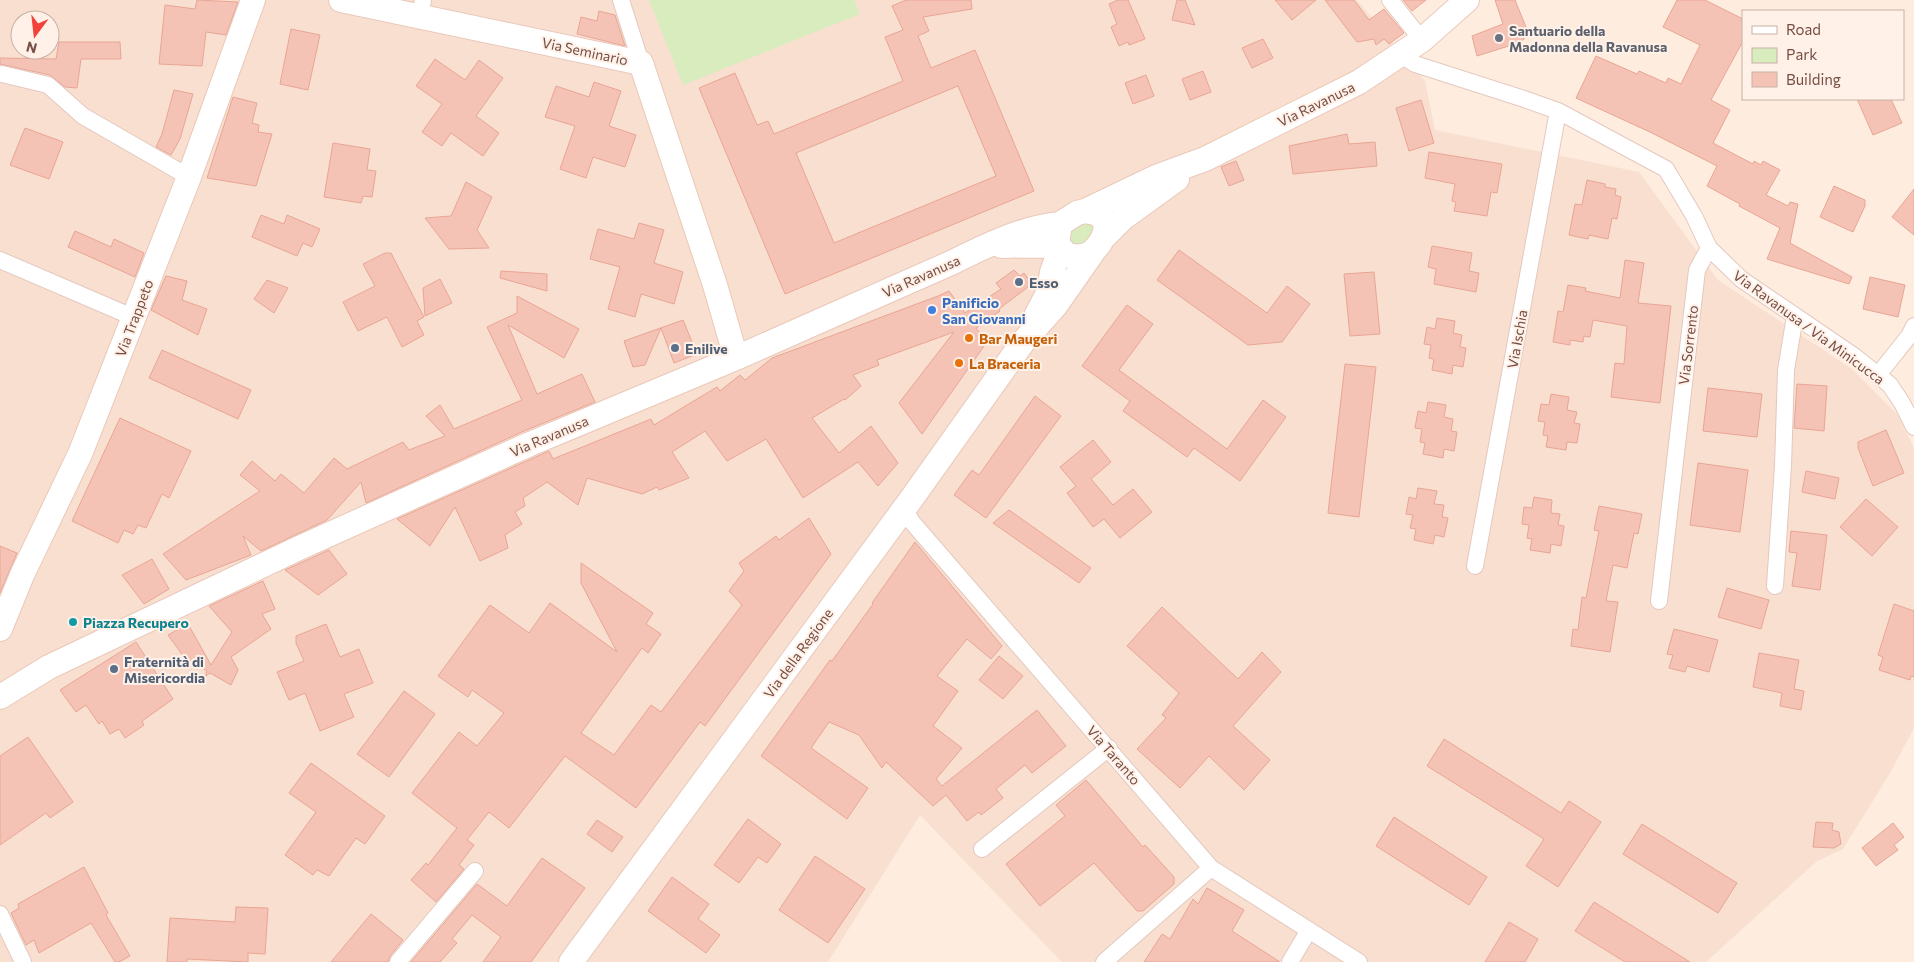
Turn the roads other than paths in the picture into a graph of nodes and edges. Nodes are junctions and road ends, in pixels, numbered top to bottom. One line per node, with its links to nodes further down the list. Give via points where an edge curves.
1 (253, 0): 13 (street, Via Trappeto)
2 (341, 0): 6 (street, Via Seminario)
3 (621, 0): 9 (street)
4 (1390, 0): 7 (street)
5 (1467, 0): 7 (street, Via Ravanusa)
6 (422, 8): 9 (street, Via Seminario)
7 (1422, 40): 8 (street, Via Ravanusa)
8 (1401, 55): 11 (street, Via Ravanusa / Via Minicucca, via 1415,64); 12 (street, Via Ravanusa, via 1359,82)
9 (642, 62): 23 (street, Via Seminario)
10 (2, 74): 13 (street, via 48,85 83,116)
11 (1558, 112): 17 (street, Via Ravanusa / Via Minicucca, via 1666,169); 27 (street, Via Ischia)
12 (1205, 158): 14 (street); 16 (street, via 1123,218)
13 (189, 177): 20 (street, Via Trappeto)
14 (1085, 211): 15 (street, via 1069,217); 16 (street, via 1096,214 1104,222)
15 (1059, 239): 16 (street, via 1067,255 1074,257); 22 (street, via 1048,291); 23 (street, Via Ravanusa, via 1032,229 977,250)
16 (1099, 244): 22 (street, via 1056,305)
17 (1709, 248): 19 (street, Via Ravanusa / Via Minicucca, via 1740,279); 29 (street, Via Sorrento, via 1696,270)
18 (0, 260): 20 (street)
19 (1795, 316): 24 (street, Via Ravanusa / Via Minicucca); 28 (street, via 1786,370)
20 (135, 318): 30 (street, Via Trappeto, via 80,454)
21 (1914, 326): 24 (street)
22 (1024, 342): 26 (street, Via della Regione)
23 (736, 358): 31 (street, Via Ravanusa, via 530,444 299,548 125,630)
24 (1878, 375): 25 (street, Via Ravanusa / Via Minicucca, via 1890,385)
25 (1914, 427)
26 (904, 509): 32 (street, Via Taranto); 40 (street, Via della Regione)
27 (1475, 566)
28 (1775, 586)
29 (1659, 601)
30 (0, 629)
31 (0, 697)
32 (1109, 748): 33 (street); 34 (street, Via Taranto)
33 (982, 849)
34 (1211, 868): 37 (street, Via Taranto); 41 (street)
35 (475, 871): 39 (street)
36 (0, 914): 38 (street)
37 (1309, 930): 42 (street); 43 (street, Via Taranto)
38 (24, 962)
39 (398, 962)
40 (571, 962)
41 (1104, 962)
42 (1290, 962)
43 (1359, 962)

